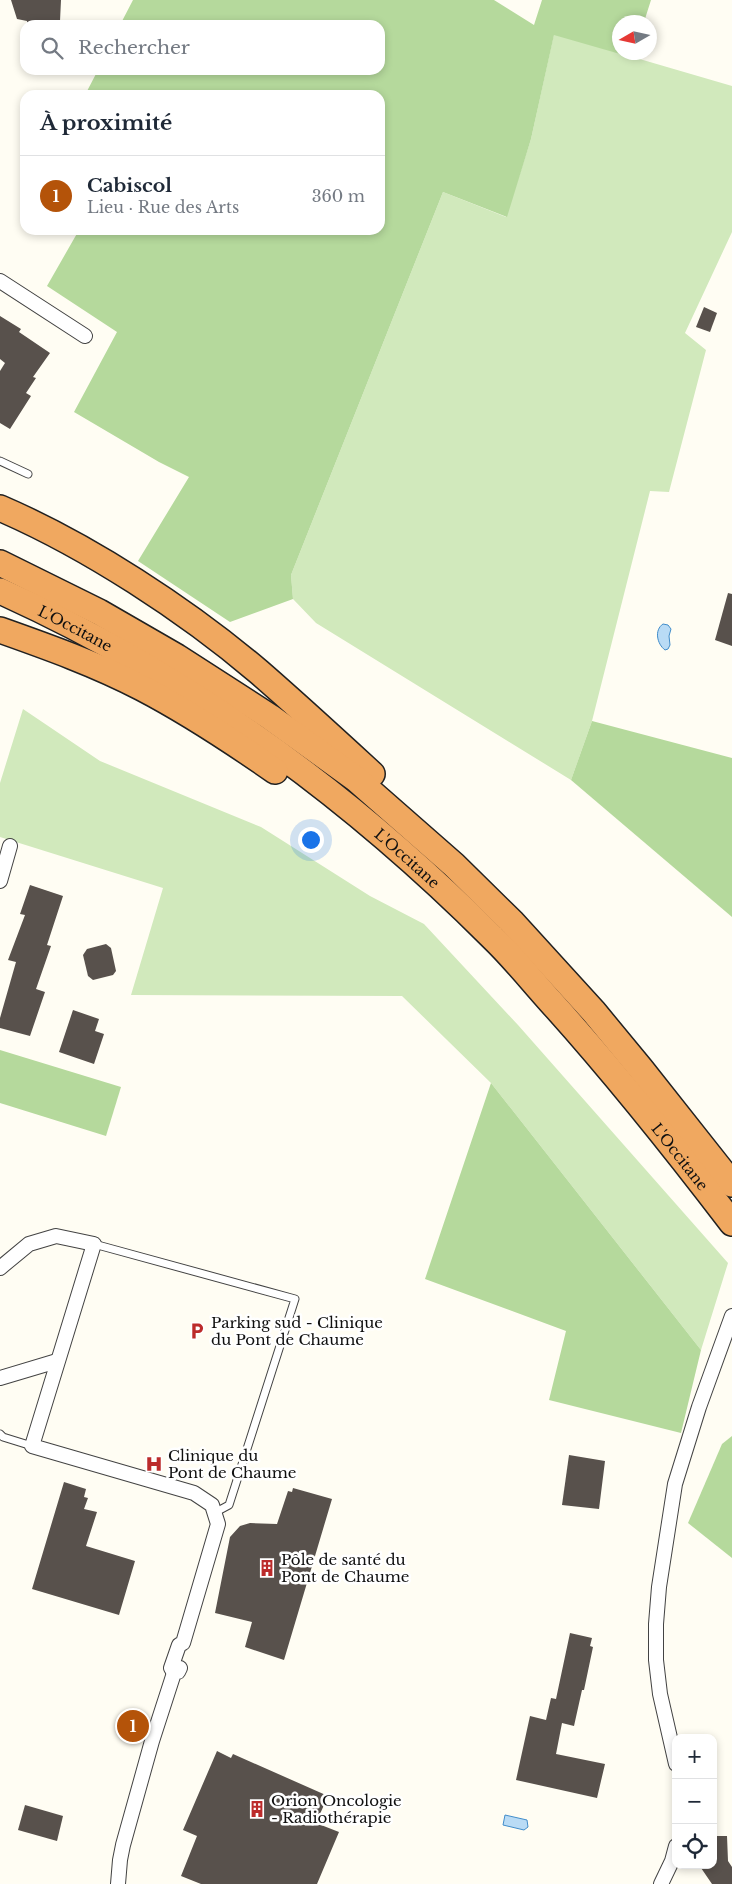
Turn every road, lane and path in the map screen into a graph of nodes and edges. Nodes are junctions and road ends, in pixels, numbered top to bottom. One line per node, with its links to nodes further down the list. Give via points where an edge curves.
1 (0, 281): 2 (street)
2 (85, 336)
3 (0, 461): 4 (lane)
4 (28, 474)
5 (0, 508): 11 (highway, via 138,583 258,671 395,794)
6 (0, 563): 11 (highway, L'Occitane, via 99,612 270,717 356,779)
7 (0, 591): 9 (highway, L'Occitane, via 145,665 251,733)
8 (0, 630): 9 (highway, via 62,652 142,688 221,734 299,787)
9 (384, 836): 14 (highway, L'Occitane, via 513,959 598,1054)
10 (10, 846): 12 (street)
11 (454, 865): 13 (highway, L'Occitane, via 512,922 594,1012)
12 (0, 881)
13 (732, 1184)
14 (732, 1223)
15 (94, 1244): 16 (street, via 56,1236 29,1244); 18 (street); 22 (lane, via 295,1299 229,1505)
16 (0, 1268)
17 (732, 1316): 23 (street, via 675,1484 659,1586 656,1660)
18 (57, 1361): 19 (street); 21 (street)
19 (0, 1378)
20 (0, 1434): 21 (lane)
21 (32, 1446): 22 (street, via 194,1492 212,1505)
22 (214, 1513): 25 (street, via 218,1524 183,1643 179,1645 171,1668 174,1673 123,1845)
23 (672, 1746)
24 (672, 1861): 26 (street)
25 (118, 1884)
26 (661, 1884)

